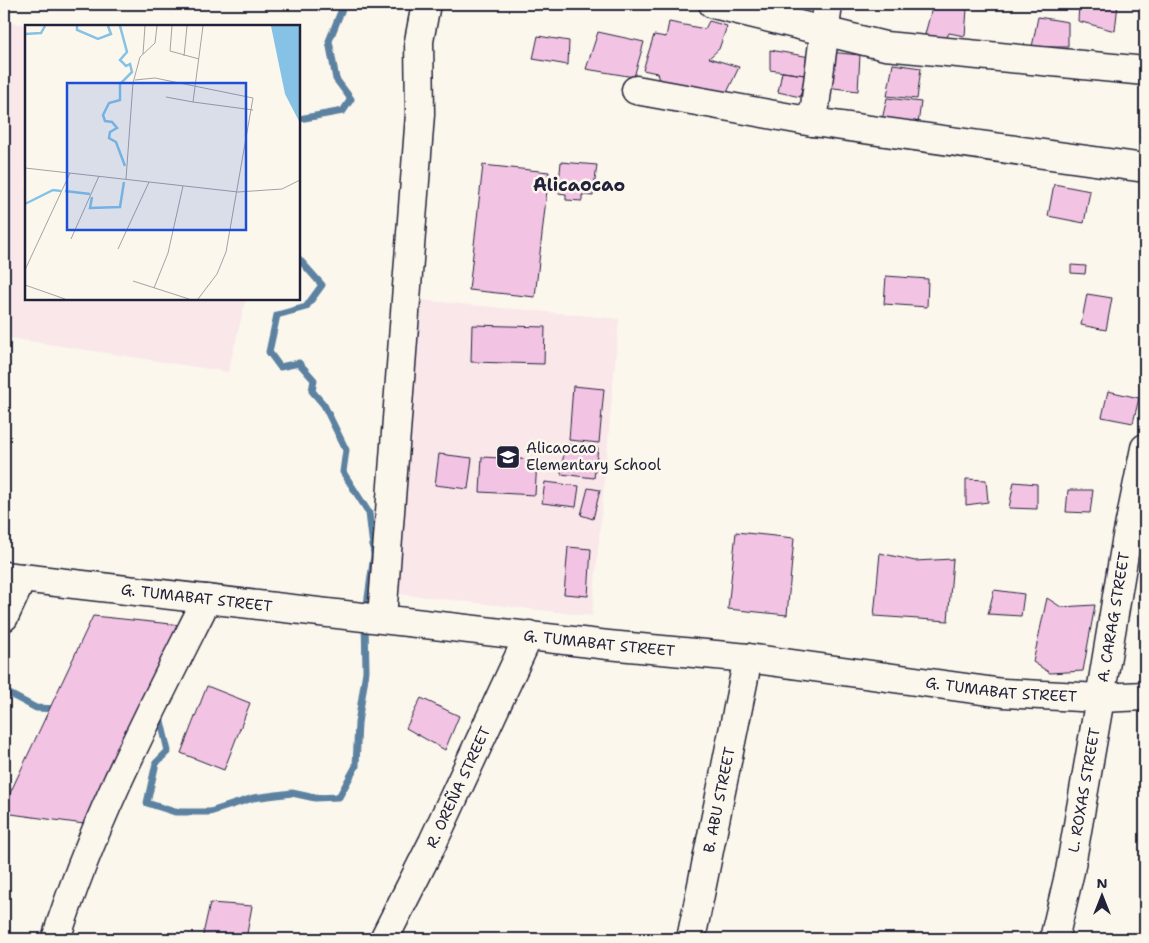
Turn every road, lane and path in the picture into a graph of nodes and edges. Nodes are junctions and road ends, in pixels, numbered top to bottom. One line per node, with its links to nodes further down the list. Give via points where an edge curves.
1 (426, 4): 13 (street, via 419,41 420,114)
2 (713, 4): 4 (street)
3 (828, 4): 4 (street)
4 (824, 31): 5 (street, via 885,46); 7 (street)
5 (1145, 71)
6 (636, 90): 7 (street)
7 (813, 122): 8 (street)
8 (1145, 168)
9 (1145, 448): 17 (street, A. CARAG STREET)
10 (13, 577): 11 (street, G. TUMABAT STREET); 12 (street)
11 (207, 599): 13 (street, G. TUMABAT STREET); 18 (street, via 88,846)
12 (4, 616)
13 (381, 618): 14 (street, G. TUMABAT STREET)
14 (529, 635): 15 (street, G. TUMABAT STREET); 19 (street, R. OREÑA STREET, via 434,842)
15 (748, 658): 17 (street, G. TUMABAT STREET, via 1003,693); 20 (street, B. ABU STREET)
16 (1145, 696): 17 (street, G. TUMABAT STREET)
17 (1100, 698): 21 (street, L. ROXAS STREET, via 1070,871)
18 (56, 939)
19 (384, 939)
20 (691, 939)
21 (1054, 939)

